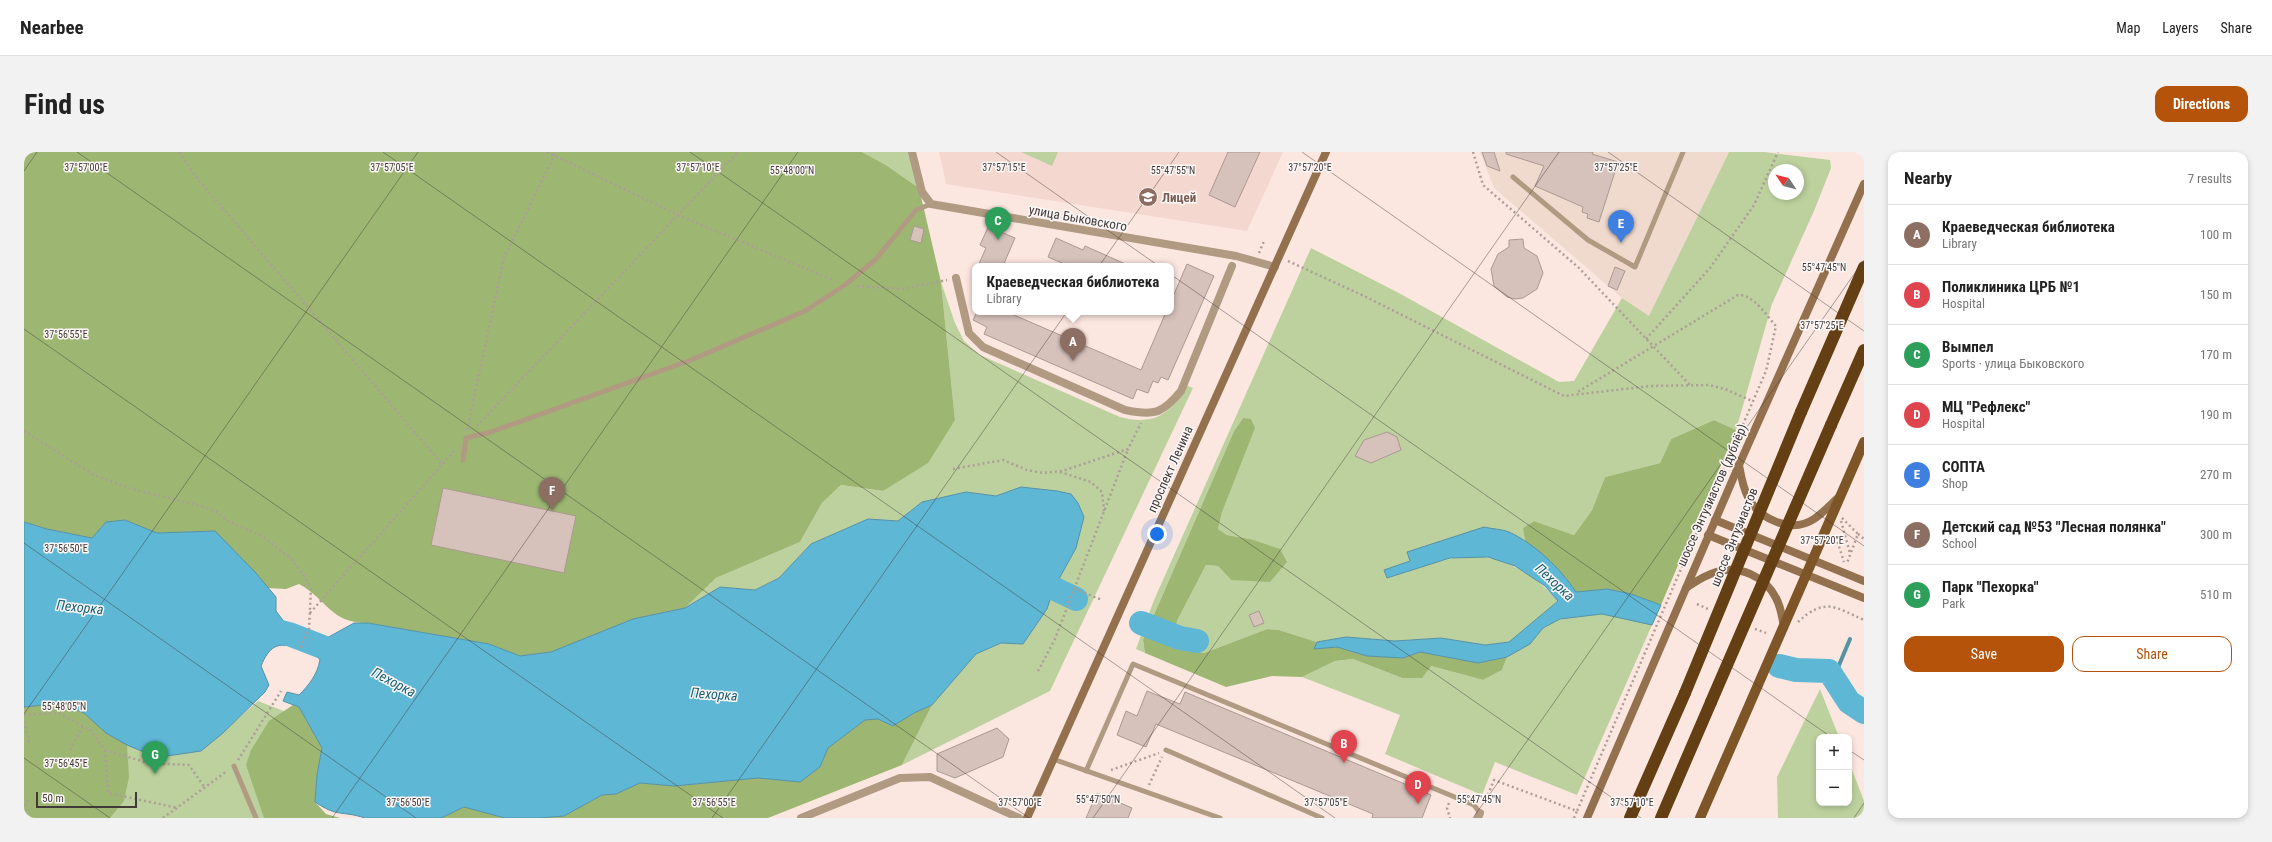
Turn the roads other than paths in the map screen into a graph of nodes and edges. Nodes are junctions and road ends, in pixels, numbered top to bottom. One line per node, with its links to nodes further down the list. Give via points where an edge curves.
1 (912, 152): 6 (street, via 922,192)
2 (1326, 152): 8 (main road, проспект Ленина)
3 (1683, 152): 4 (lane, via 1635,267 1588,240)
4 (1514, 177)
5 (1864, 184): 14 (main road, шоссе Энтузиастов (дублёр))
6 (931, 204): 8 (street, улица Быковского, via 1236,256); 13 (lane, via 916,210 876,259 845,285 805,311 691,360 491,432 466,438)
7 (1232, 266): 10 (street, via 1181,391 1167,408 1146,414 1125,410 983,347 969,333)
8 (1275, 266): 25 (main road, проспект Ленина)
9 (1864, 267): 36 (highway, шоссе Энтузиастов, bridge)
10 (956, 278)
11 (1864, 350): 37 (highway, bridge)
12 (1864, 442): 15 (main road)
13 (463, 460)
14 (1739, 465): 15 (main road, via 1751,504 1764,516 1779,523 1797,524 1813,520); 16 (main road, шоссе Энтузиастов (дублёр))
15 (1841, 496): 18 (main road)
16 (1715, 520): 17 (main road, шоссе Энтузиастов (дублёр)); 18 (main road)
17 (1708, 535): 19 (main road); 21 (main road, шоссе Энтузиастов (дублёр))
18 (1813, 561): 19 (main road); 20 (main road)
19 (1807, 574): 22 (main road); 23 (main road)
20 (1864, 581)
21 (1686, 588): 23 (main road, via 1724,570 1750,574 1774,594); 35 (main road, шоссе Энтузиастов (дублёр))
22 (1864, 598)
23 (1784, 627): 38 (main road)
24 (1166, 750): 34 (lane)
25 (1053, 759): 27 (lane); 32 (main road, проспект Ленина)
26 (234, 766): 29 (lane)
27 (1086, 771): 28 (lane, via 1132,664 1474,805); 33 (lane)
28 (1479, 816)
29 (256, 818)
30 (801, 818): 31 (street, via 900,778 930,777)
31 (1019, 818)
32 (1027, 818)
33 (1220, 818)
34 (1322, 818)
35 (1587, 818)
36 (1630, 818)
37 (1660, 818)
38 (1700, 818)

